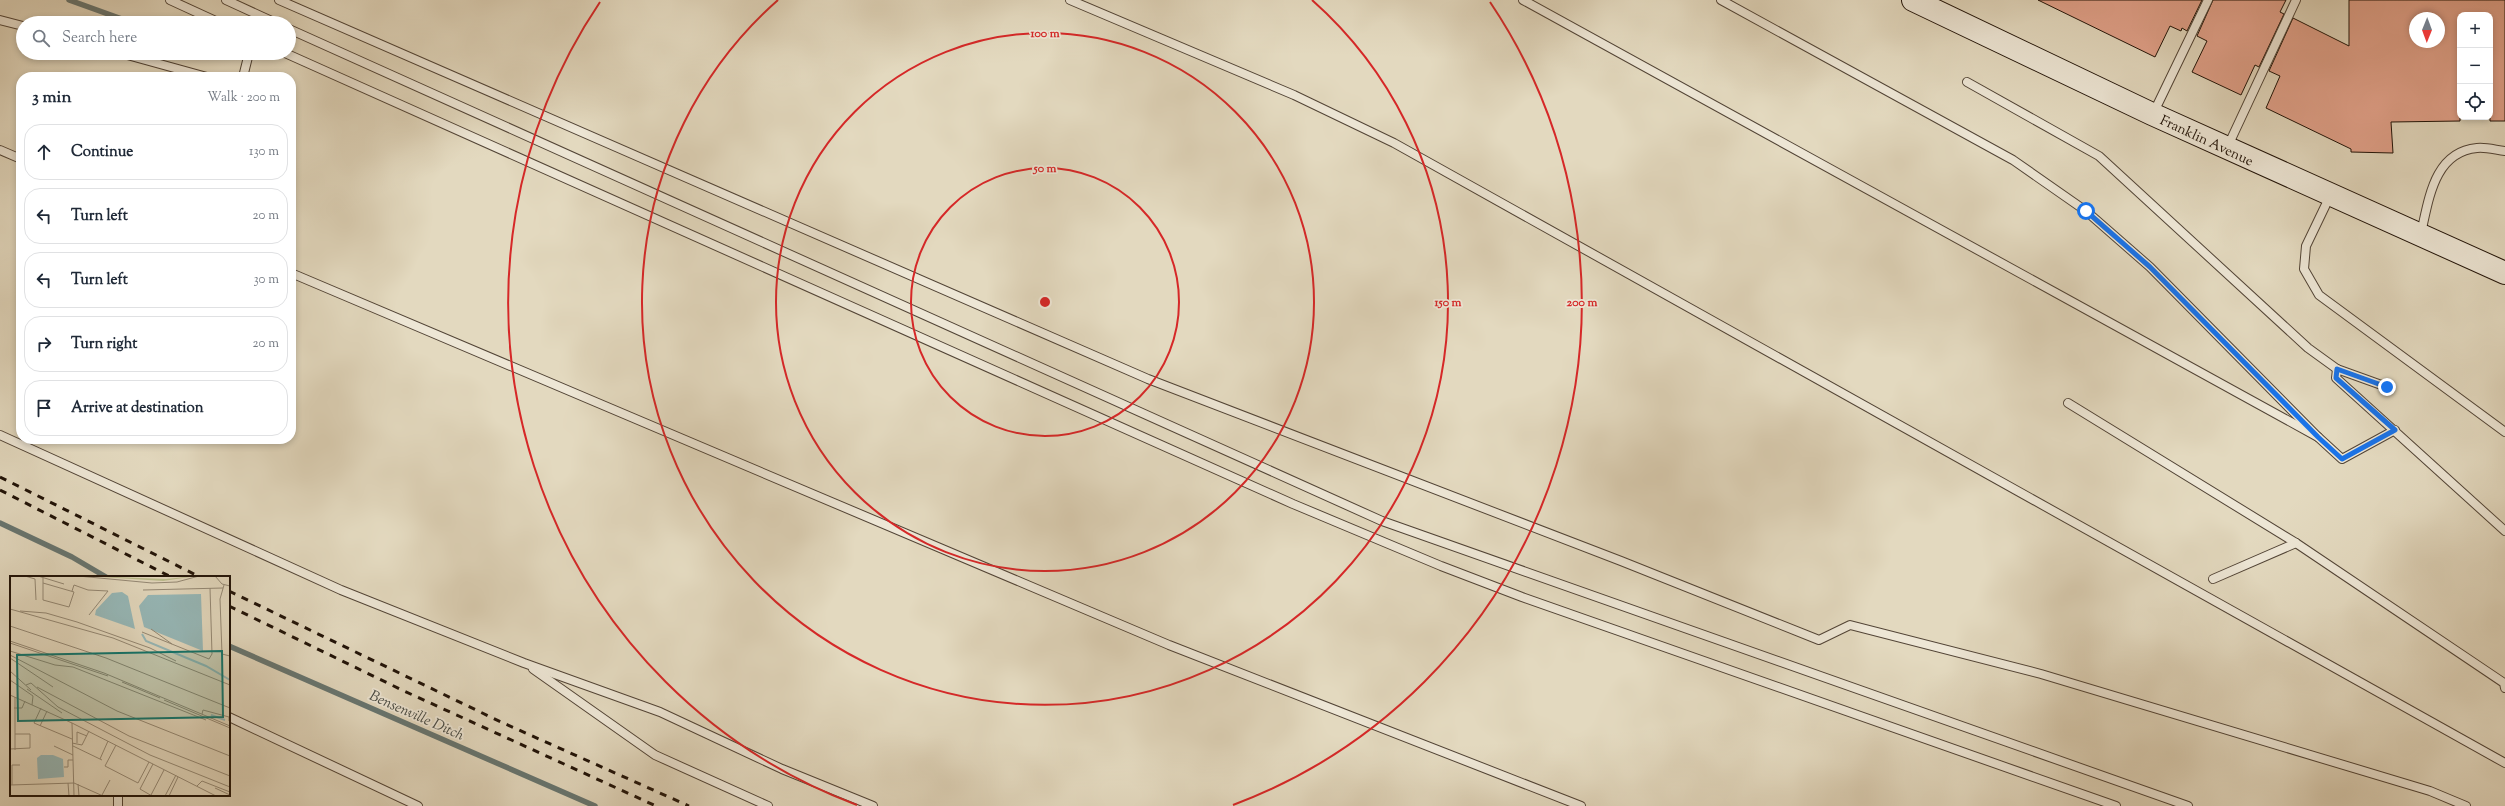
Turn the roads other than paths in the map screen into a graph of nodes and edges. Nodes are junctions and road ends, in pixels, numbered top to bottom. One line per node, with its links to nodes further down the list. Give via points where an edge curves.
1 (170, 0): 10 (lane)
2 (226, 0): 11 (lane)
3 (279, 0): 52 (lane, via 1148,379 1622,561 1819,640 1850,625 2041,674 2430,791)
4 (1070, 0): 45 (lane, via 1294,95 1394,144)
5 (1523, 0): 36 (lane)
6 (1721, 0): 36 (lane, via 2013,160 2086,211 2150,267)
7 (1913, 0): 21 (main road, Franklin Avenue)
8 (2208, 0): 21 (lane)
9 (2296, 0): 22 (lane)
10 (205, 16)
11 (261, 16)
12 (0, 20): 13 (lane)
13 (16, 24)
14 (296, 32): 51 (lane, via 1382,521)
15 (296, 58): 50 (lane, via 1286,500 1441,566)
16 (145, 60): 18 (lane)
17 (247, 60): 19 (lane)
18 (189, 72)
19 (244, 72)
20 (1967, 82): 30 (lane, via 2099,156 2308,348)
21 (2152, 114): 22 (main road, Franklin Avenue)
22 (2227, 148): 26 (main road, Franklin Avenue)
23 (0, 150): 25 (lane)
24 (2505, 151): 27 (lane, via 2478,148 2459,152 2446,162 2434,180)
25 (16, 157)
26 (2330, 196): 27 (main road, Franklin Avenue); 34 (lane, via 2306,246 2304,269 2319,295)
27 (2420, 235): 28 (main road, Franklin Avenue)
28 (2505, 273)
29 (296, 275): 49 (lane, via 1169,645)
30 (2337, 369): 31 (lane); 33 (lane, via 2336,378)
31 (2387, 387)
32 (2068, 403): 40 (lane)
33 (2395, 430): 36 (lane, via 2342,459); 39 (lane)
34 (2505, 432)
35 (0, 436): 37 (lane)
36 (2318, 437)
37 (16, 443)
38 (18, 444): 42 (lane, via 341,590)
39 (2505, 531)
40 (2296, 543): 41 (lane); 43 (lane, via 2504,683)
41 (2213, 579)
42 (524, 663): 47 (lane, via 655,755); 48 (lane, via 660,712 782,769)
43 (2505, 688)
44 (230, 717): 46 (lane)
45 (2505, 763)
46 (418, 806)
47 (768, 806)
48 (873, 806)
49 (1581, 806)
50 (2116, 806)
51 (2188, 806)
52 (2466, 806)

